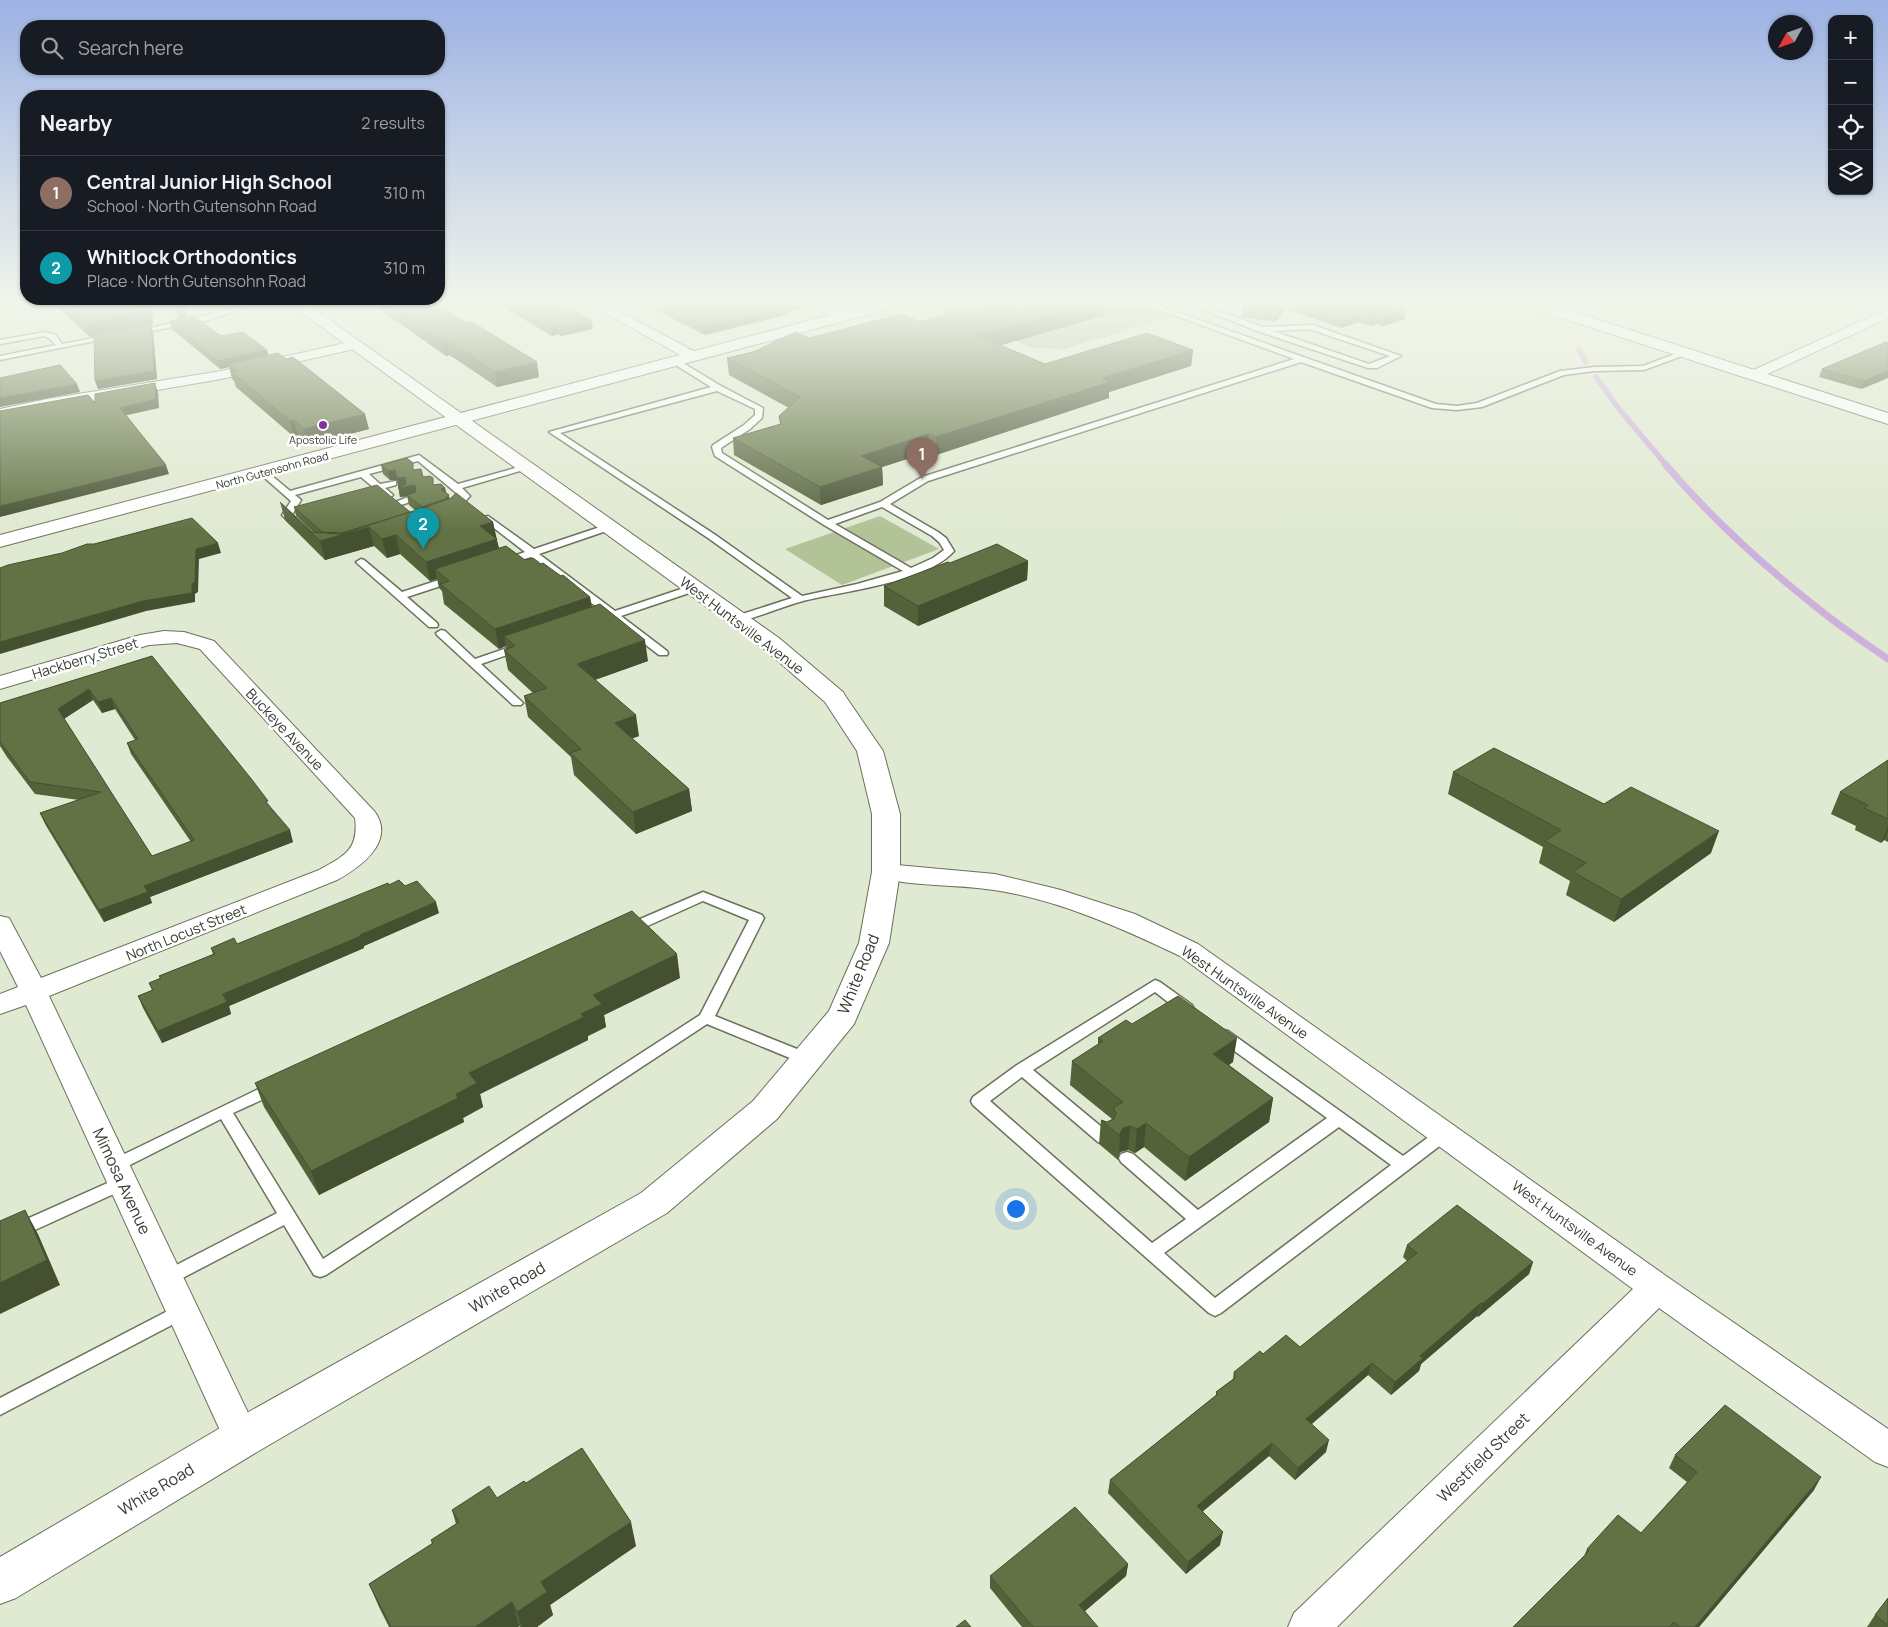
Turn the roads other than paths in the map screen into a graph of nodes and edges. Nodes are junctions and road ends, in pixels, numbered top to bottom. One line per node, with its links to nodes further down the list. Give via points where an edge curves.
1 (191, 380): 10 (street)
2 (403, 380): 12 (main road, West Huntsville Avenue)
3 (608, 380): 12 (main road, North Gutensohn Road)
4 (704, 380): 9 (lane)
5 (1235, 380): 21 (lane, via 925,479)
6 (1361, 380): 7 (lane, via 1435,406 1457,408 1479,405)
7 (1543, 380)
8 (1769, 380): 11 (main road)
9 (718, 388): 24 (lane, via 759,408 759,416 716,447 718,454); 35 (lane, via 553,432)
10 (0, 414)
11 (1888, 419)
12 (460, 420): 13 (main road, West Huntsville Avenue); 14 (main road, North Gutensohn Road)
13 (526, 468): 18 (lane); 26 (main road, West Huntsville Avenue)
14 (262, 472): 19 (lane); 27 (main road, North Gutensohn Road)
15 (362, 474): 17 (lane); 18 (lane, via 419,458); 19 (lane)
16 (393, 483): 17 (lane)
17 (378, 486): 20 (lane, via 392,494 401,505)
18 (452, 488): 22 (lane, via 465,496 451,512)
19 (288, 494): 25 (lane, via 296,500 287,515)
20 (413, 498)
21 (883, 504): 24 (lane); 31 (lane, via 935,534 949,551 940,560)
22 (442, 516)
23 (488, 519): 28 (lane)
24 (827, 523): 31 (lane)
25 (301, 528)
26 (609, 528): 28 (lane); 33 (main road, West Huntsville Avenue)
27 (0, 541)
28 (533, 552): 30 (lane); 36 (lane)
29 (361, 562): 34 (lane)
30 (498, 564)
31 (909, 571): 35 (lane, via 861,587)
32 (462, 576): 34 (lane)
33 (694, 588): 36 (lane); 37 (main road, West Huntsville Avenue)
34 (400, 596): 42 (lane)
35 (800, 598): 37 (lane)
36 (614, 615): 38 (lane); 41 (lane)
37 (737, 619): 46 (main road, West Huntsville Avenue, via 786,655 834,697 870,751 886,814)
38 (586, 625)
39 (172, 636): 43 (street, Hackberry Street, via 121,646); 45 (street, Buckeye Avenue, via 207,645 367,817 370,832)
40 (529, 644): 42 (lane)
41 (663, 653)
42 (473, 663): 44 (lane)
43 (0, 683)
44 (517, 703)
45 (365, 847): 49 (street, North Locust Street, via 351,862 328,875)
46 (886, 872): 52 (main road, White Road, via 874,943 855,989 843,1016); 57 (street, West Huntsville Avenue, via 995,882 1061,898 1126,920 1189,950)
47 (0, 924): 49 (street, Mimosa Avenue)
48 (613, 936): 51 (lane, via 703,896 757,918)
49 (34, 992): 50 (street, North Locust Street); 61 (street, Mimosa Avenue)
50 (0, 1005)
51 (706, 1018): 52 (lane); 62 (lane, via 320,1270)
52 (806, 1059): 70 (main road, White Road, via 765,1110 654,1203)
53 (1022, 1069): 56 (lane, via 1155,985); 58 (lane); 65 (lane, via 979,1101)
54 (287, 1082): 55 (lane)
55 (224, 1110): 61 (lane); 62 (lane)
56 (1338, 1119): 60 (lane); 63 (lane)
57 (1444, 1134): 60 (lane); 67 (street, West Huntsville Avenue)
58 (1104, 1138)
59 (1127, 1158): 63 (lane)
60 (1403, 1165): 65 (lane, via 1215,1308)
61 (119, 1174): 64 (lane); 66 (street, Mimosa Avenue)
62 (287, 1215): 66 (lane)
63 (1197, 1219): 65 (lane)
64 (0, 1239)
65 (1152, 1252)
66 (167, 1278): 68 (street, Mimosa Avenue)
67 (1657, 1288): 71 (street, West Huntsville Avenue); 73 (street, Westfield Street)
68 (183, 1311): 69 (lane); 70 (street, Mimosa Avenue)
69 (0, 1407)
70 (242, 1438): 72 (main road, White Road)
71 (1888, 1450)
72 (0, 1582)
73 (1308, 1627)

